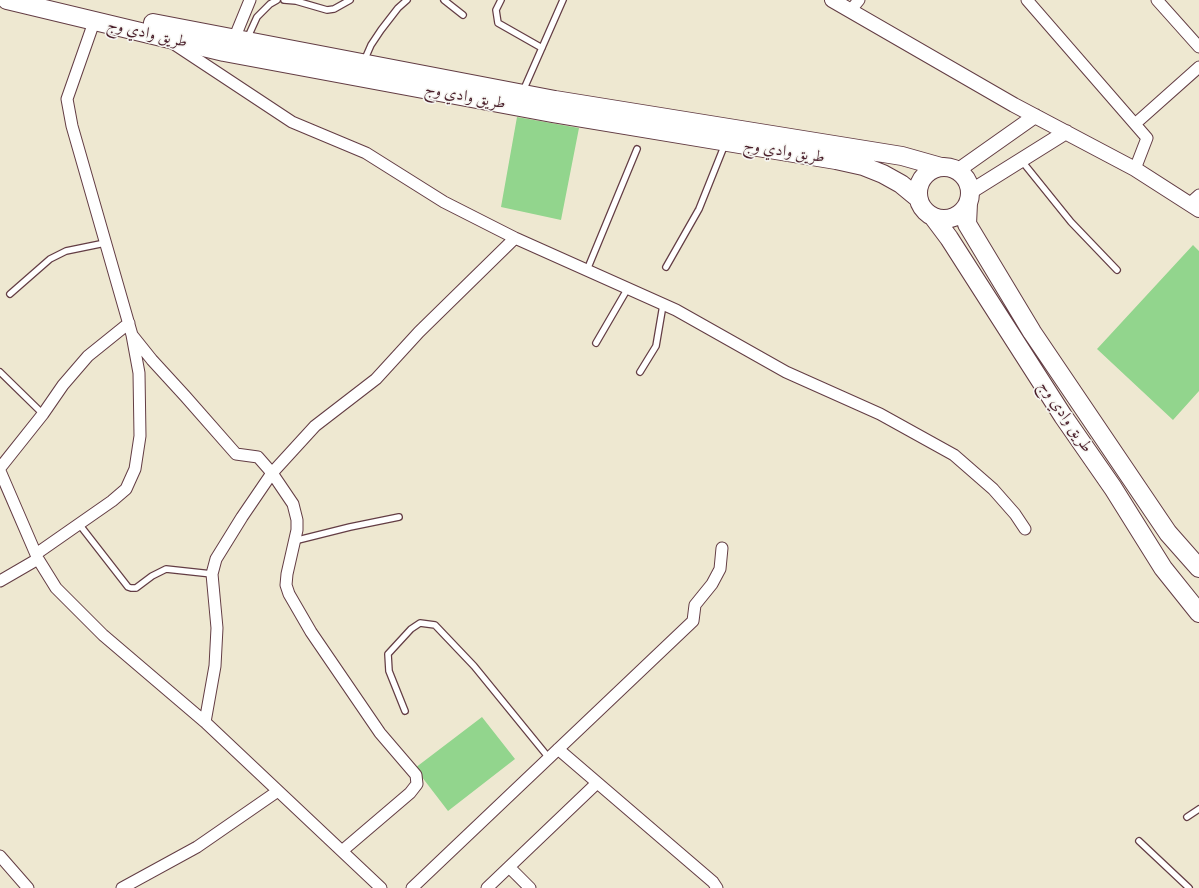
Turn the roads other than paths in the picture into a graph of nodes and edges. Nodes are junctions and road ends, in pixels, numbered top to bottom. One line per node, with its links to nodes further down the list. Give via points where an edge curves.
1 (7, 0): 17 (main road, طريق وادي وج)
2 (56, 0): 19 (main road, طريق وادي وج)
3 (250, 0): 19 (street)
4 (277, 0): 19 (lane, via 257,17)
5 (284, 0): 6 (lane, via 327,10)
6 (350, 0)
7 (407, 0): 22 (lane, via 381,30)
8 (444, 0): 16 (lane)
9 (501, 0): 21 (lane, via 496,10 498,23)
10 (563, 0): 21 (lane)
11 (832, 0): 15 (street)
12 (859, 0): 15 (street)
13 (1027, 0): 26 (street)
14 (1157, 0): 20 (street)
15 (850, 11): 25 (street)
16 (463, 15)
17 (94, 22): 18 (main road, طريق وادي وج); 38 (street, via 67,99 72,126)
18 (165, 38): 28 (main road, طريق وادي وج, via 224,52 552,113); 37 (street, via 292,122 366,153 444,202)
19 (240, 40): 22 (main road, طريق وادي وج)
20 (1199, 47)
21 (542, 48): 24 (lane)
22 (363, 64): 24 (main road, طريق وادي وج)
23 (1199, 67): 26 (street)
24 (522, 94): 31 (main road, طريق وادي وج, via 902,156)
25 (1035, 116): 27 (street); 31 (street)
26 (1135, 124): 32 (street, via 1147,138)
27 (1066, 132): 30 (street); 32 (street)
28 (726, 142): 34 (main road, طريق وادي وج, via 863,166 901,184); 39 (lane, via 699,210)
29 (637, 149): 40 (lane)
30 (1021, 160): 33 (street); 41 (lane, via 1071,222)
31 (949, 169): 33 (main road, via 964,176); 34 (main road, via 932,170 920,182)
32 (1135, 169): 35 (street)
33 (969, 197): 36 (main road, via 959,214 943,220); 59 (main road, طريق وادي وج, via 967,224 1032,332 1168,533)
34 (918, 198): 36 (main road, via 926,214)
35 (1196, 203)
36 (934, 218): 62 (main road, طريق وادي وج, via 1163,568)
37 (515, 238): 40 (street); 52 (street, via 419,332 376,379 315,426)
38 (105, 243): 43 (lane, via 66,251 50,259); 45 (street)
39 (666, 267)
40 (587, 270): 42 (street)
41 (1117, 270)
42 (628, 288): 44 (street); 47 (lane)
43 (10, 294)
44 (663, 305): 49 (lane, via 656,346); 55 (street, via 786,372 880,414 954,455 993,489)
45 (129, 323): 46 (street); 50 (street, via 88,356)
46 (132, 335): 52 (street, via 236,454 258,457); 54 (street, via 139,373 140,436 135,469 126,489)
47 (596, 343)
48 (0, 372): 50 (lane)
49 (640, 372)
50 (43, 414): 51 (street)
51 (0, 470): 58 (street)
52 (272, 473): 56 (street, via 293,504 297,520); 60 (street, via 216,559)
53 (399, 517): 56 (lane)
54 (79, 524): 58 (street); 60 (lane, via 128,587 136,588 166,569)
55 (1025, 530)
56 (294, 541): 72 (street, via 287,574 286,585 289,594 360,705 416,775 417,780 410,793)
57 (722, 548): 65 (street, via 720,569 695,605 693,621)
58 (37, 556): 61 (street); 64 (street, via 56,588 103,635)
59 (1199, 568)
60 (212, 574): 64 (street, via 217,628 215,666)
61 (0, 581)
62 (1199, 613)
63 (405, 711): 66 (lane, via 389,671 388,654 420,623 435,625 474,666)
64 (205, 722): 68 (street)
65 (558, 749): 66 (street); 67 (street)
66 (548, 758): 78 (street)
67 (597, 783): 74 (street); 81 (street, via 714,882)
68 (278, 791): 72 (street); 76 (street, via 196,847)
69 (1199, 809): 70 (lane)
70 (1186, 817)
71 (1139, 841): 82 (lane)
72 (342, 851): 77 (street)
73 (0, 856): 75 (street)
74 (509, 867): 79 (street); 80 (street)
75 (28, 888)
76 (122, 888)
77 (381, 888)
78 (412, 888)
79 (487, 888)
80 (530, 888)
81 (717, 888)
82 (1189, 888)

